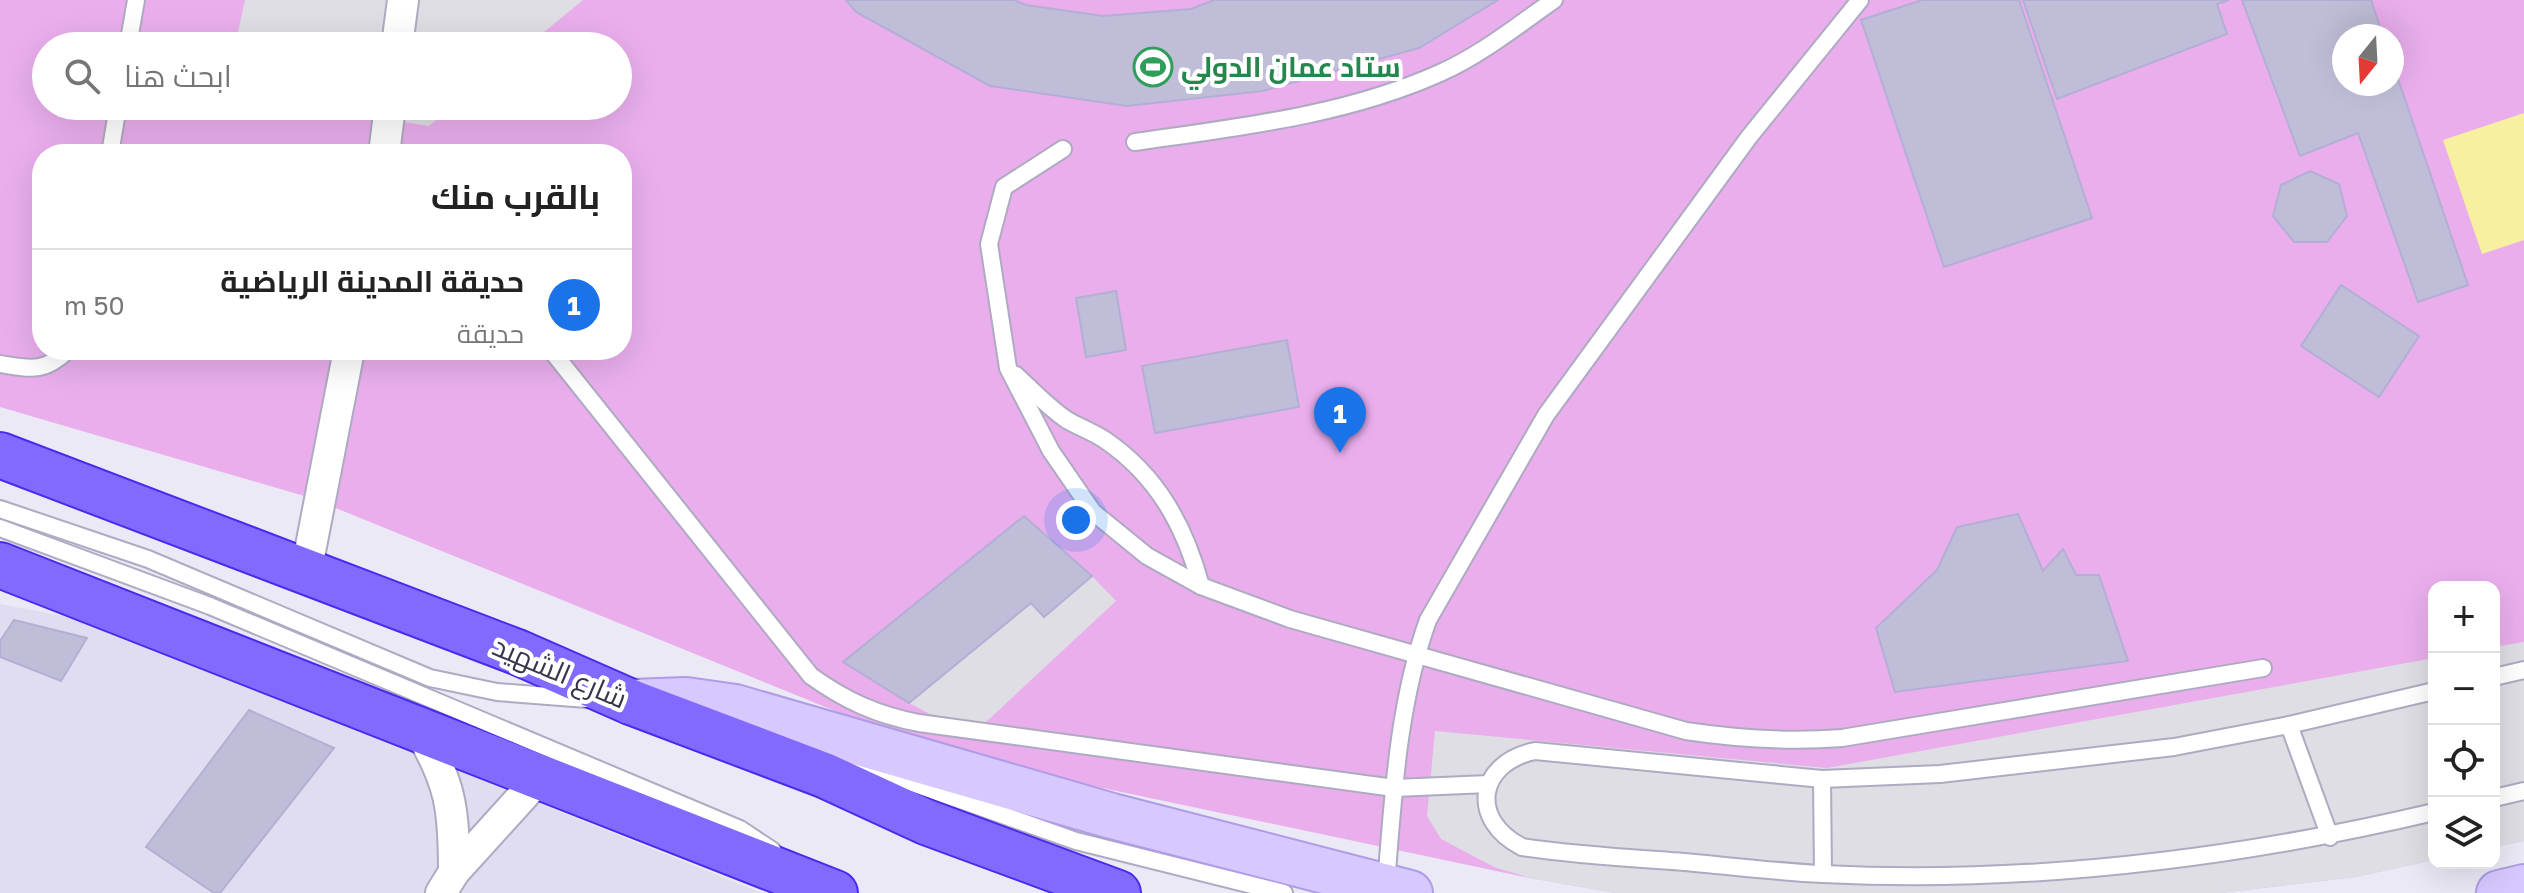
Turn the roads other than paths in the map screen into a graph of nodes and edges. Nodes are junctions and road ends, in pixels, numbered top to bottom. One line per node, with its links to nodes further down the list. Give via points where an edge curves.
1 (136, 0): 5 (lane)
2 (403, 0): 6 (street)
3 (1554, 0): 9 (lane, via 1442,73 1344,107)
4 (1860, 0): 24 (lane, via 1749,137 1546,415 1428,620)
5 (130, 32)
6 (399, 32)
7 (116, 120): 10 (lane)
8 (390, 120): 11 (street)
9 (1135, 142)
10 (112, 144)
11 (389, 144)
12 (1063, 149): 17 (lane, via 1004,187 989,244)
13 (58, 360): 16 (lane, via 33,369)
14 (347, 360): 22 (street)
15 (559, 360): 37 (lane, via 811,676 843,699 882,716 919,723)
16 (0, 364)
17 (1008, 368): 23 (lane, via 1051,451 1093,512 1147,556); 23 (lane, via 1065,419 1105,440 1139,468 1168,503)
18 (0, 455): 22 (highway, شارع الشهيد)
19 (0, 509): 29 (lane, via 148,559 430,678 497,692)
20 (0, 528): 44 (lane, via 210,606 740,829)
21 (0, 565): 31 (highway)
22 (306, 572): 29 (highway, شارع الشهيد, via 517,652)
23 (1201, 586): 24 (lane, via 1290,619)
24 (1416, 653): 25 (lane, via 1686,731 1789,742 1842,738); 37 (lane)
25 (2263, 668)
26 (2524, 670): 27 (lane)
27 (2500, 676)
28 (2428, 692): 30 (lane)
29 (631, 702): 32 (lane); 46 (main road, via 686,700 735,707 1112,816); 47 (highway, شارع الشهيد, via 816,771 926,822)
30 (2289, 725): 35 (lane, via 2057,763); 41 (lane)
31 (418, 728): 34 (highway); 43 (street, via 439,762 451,800)
32 (805, 746)
33 (832, 755): 48 (lane, via 1076,841)
34 (542, 775): 43 (street); 44 (highway)
35 (1822, 779): 36 (lane, via 1535,751 1516,755 1499,767); 42 (lane)
36 (1489, 784): 37 (lane); 42 (lane, via 1486,803 1492,823 1504,838 1522,847)
37 (1394, 788): 46 (lane)
38 (2524, 791): 39 (lane)
39 (2498, 797)
40 (2428, 813): 41 (lane)
41 (2330, 837): 42 (lane, via 2078,869)
42 (1823, 874)
43 (447, 882)
44 (819, 887)
45 (2524, 887): 49 (main road)
46 (1398, 890)
47 (1118, 893)
48 (1284, 893)
49 (2499, 893)

